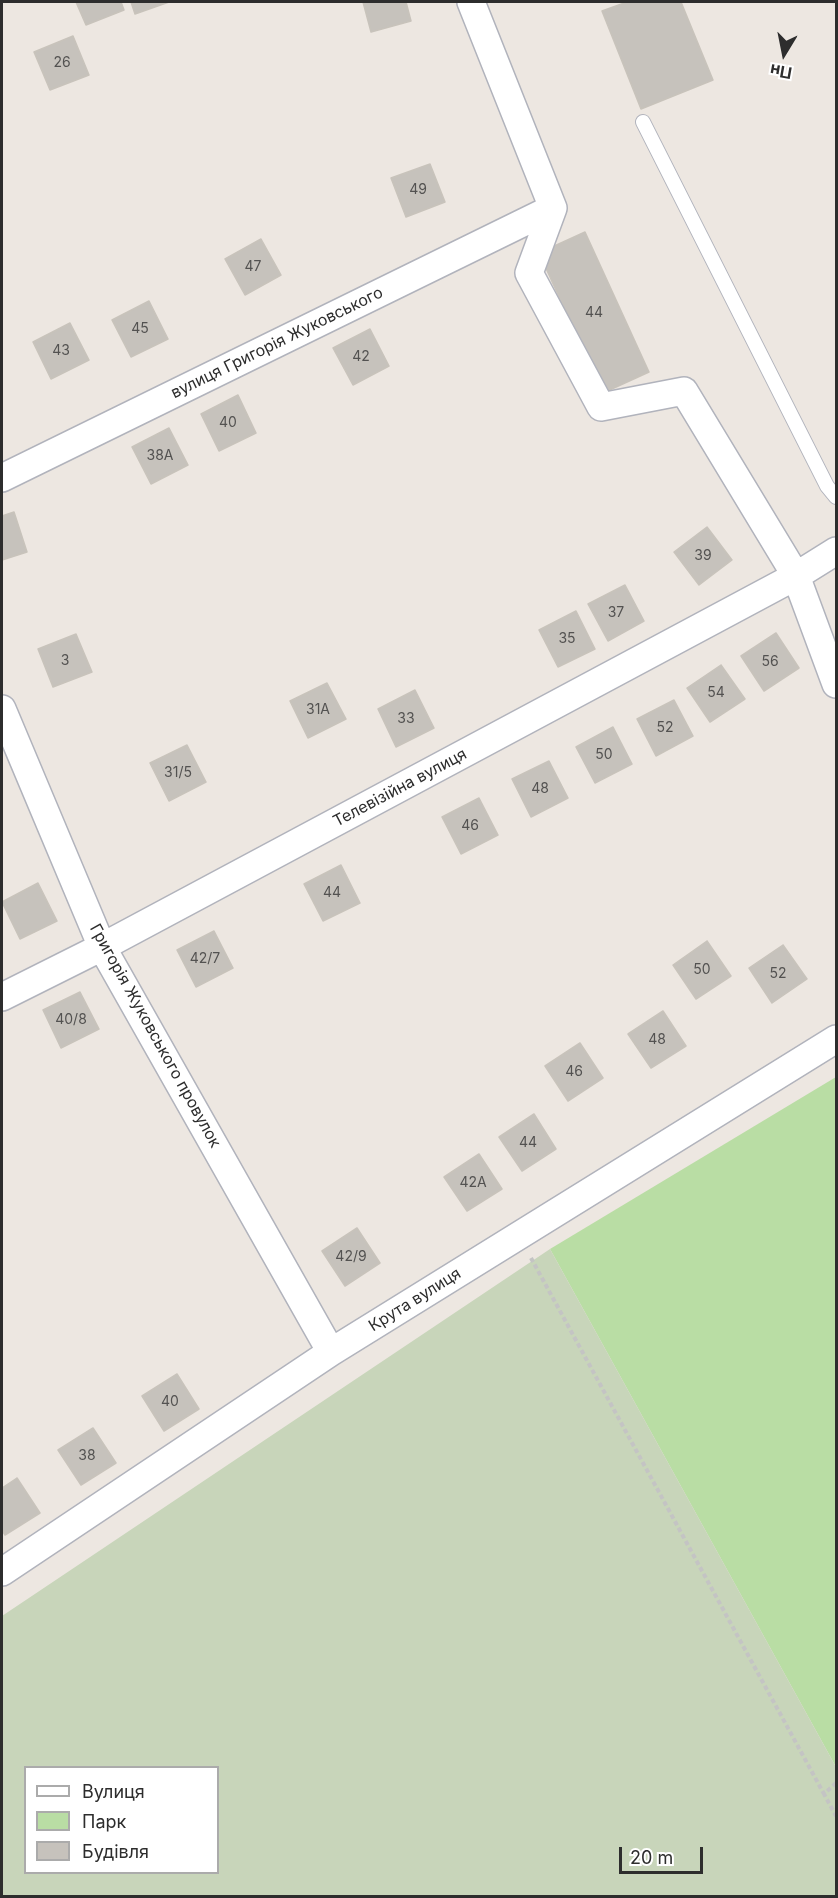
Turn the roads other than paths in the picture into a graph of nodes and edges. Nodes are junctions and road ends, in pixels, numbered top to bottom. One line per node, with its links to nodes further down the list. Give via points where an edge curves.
1 (471, 2): 3 (street)
2 (643, 122): 5 (lane, via 827,486)
3 (553, 208): 4 (street, вулиця Григорія Жуковського); 7 (street, via 529,273 601,407 684,391)
4 (2, 478)
5 (837, 497)
6 (837, 551): 7 (street, Телевізійна вулиця)
7 (796, 576): 8 (street); 10 (street, Телевізійна вулиця)
8 (837, 684)
9 (2, 709): 10 (street, Григорія Жуковського провулок)
10 (102, 946): 11 (street, Телевізійна вулиця); 13 (street, Григорія Жуковського провулок)
11 (2, 997)
12 (837, 1039): 13 (street, Крута вулиця)
13 (331, 1352): 14 (street, Крута вулиця)
14 (2, 1572)

